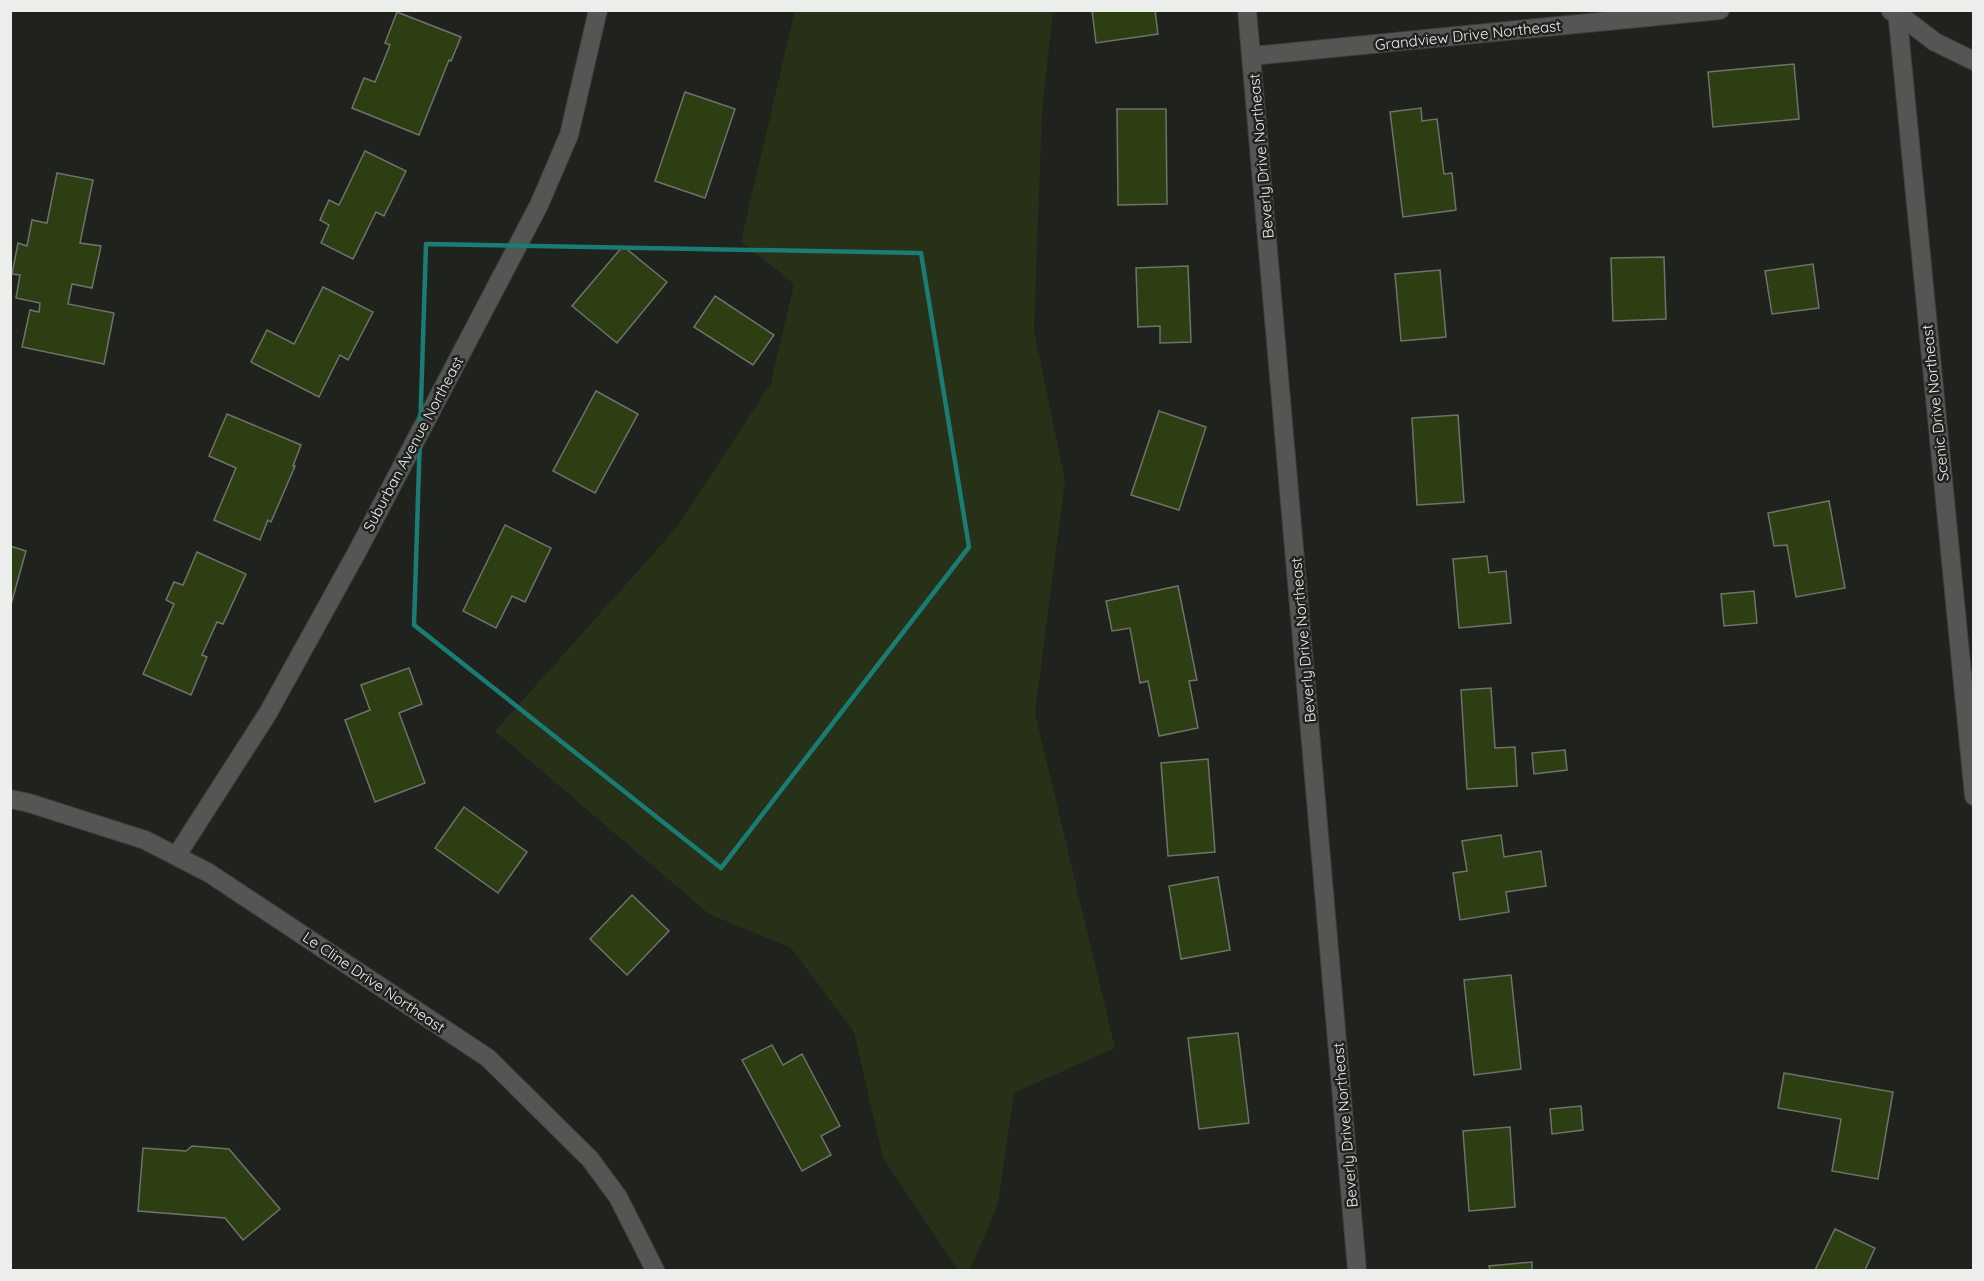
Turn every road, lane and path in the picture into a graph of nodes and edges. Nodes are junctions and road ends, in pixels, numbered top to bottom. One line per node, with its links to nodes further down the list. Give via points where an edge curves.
1 (598, 10): 9 (street, Suburban Avenue Northeast, via 569,135 539,205 274,703)
2 (1247, 10): 5 (street, Beverly Drive Northeast)
3 (1720, 10): 5 (street, Grandview Drive Northeast)
4 (1895, 11): 6 (street, via 1935,42); 7 (street, Scenic Drive Northeast)
5 (1252, 56): 11 (street, Beverly Drive Northeast)
6 (1974, 62)
7 (1974, 796)
8 (10, 799): 9 (street, Le Cline Drive Northeast, via 145,840)
9 (177, 855): 10 (street, Le Cline Drive Northeast, via 488,1058 590,1159 618,1197)
10 (656, 1270)
11 (1358, 1270)

